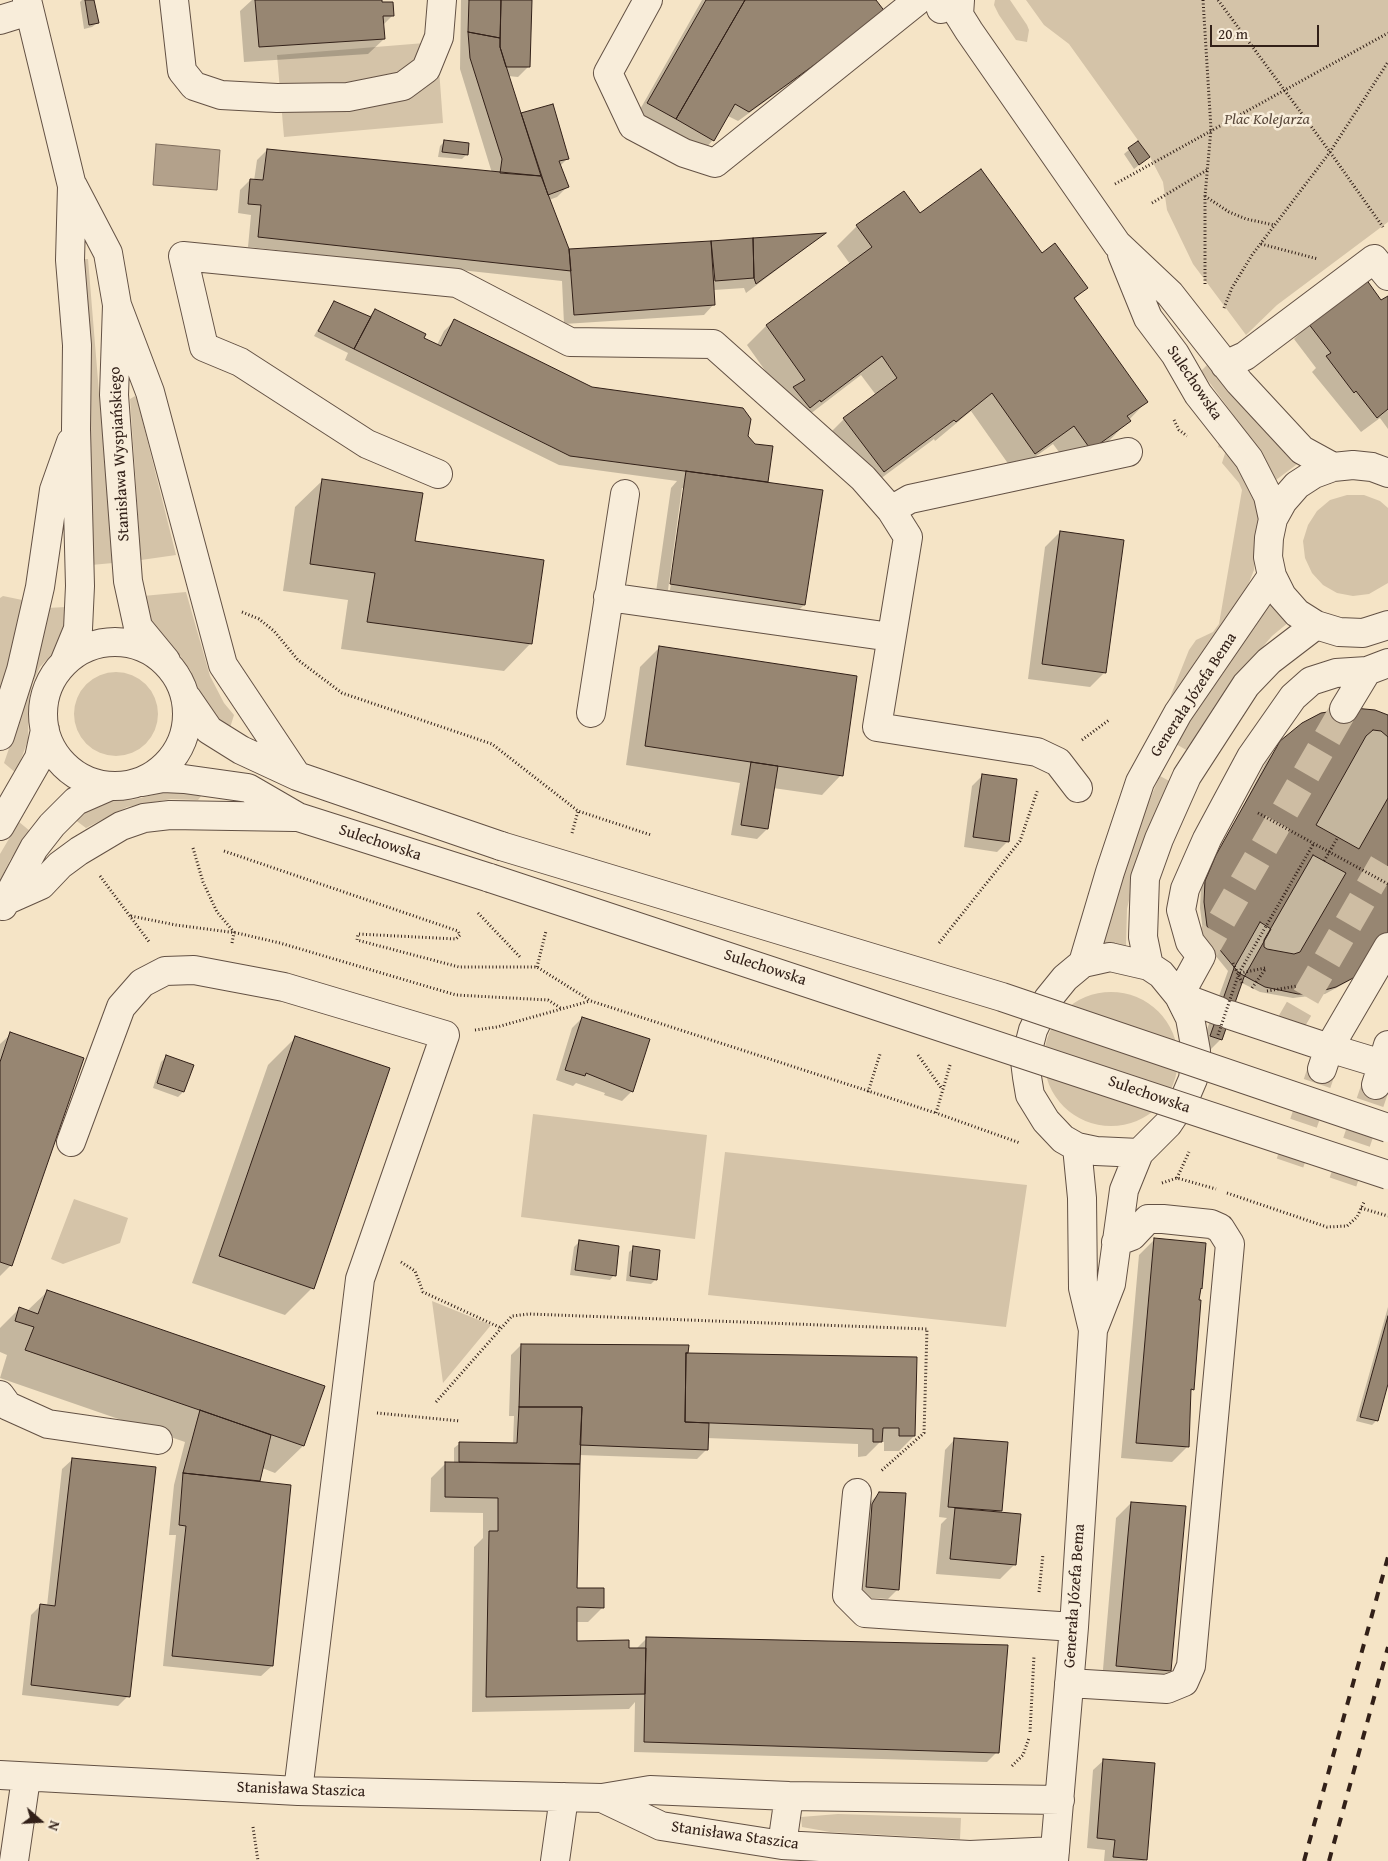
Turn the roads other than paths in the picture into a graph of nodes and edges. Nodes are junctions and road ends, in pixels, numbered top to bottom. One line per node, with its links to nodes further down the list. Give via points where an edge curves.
1 (174, 0): 2 (street, via 182,71 194,86 221,95 277,98 348,97 403,86 426,69 439,37)
2 (442, 0)
3 (648, 0): 4 (street, via 608,72 633,126 684,153 715,164)
4 (939, 4): 8 (street, Sulechowska, via 978,46)
5 (28, 5): 6 (street); 7 (street, Stanisława Wyspiańskiego)
6 (0, 20)
7 (72, 186): 10 (street, Stanisława Wyspiańskiego, via 108,253); 12 (street, Stanisława Wyspiańskiego, via 70,260 77,345)
8 (1117, 244): 11 (street, Sulechowska, via 1170,294); 19 (street, Sulechowska, via 1148,318 1175,354 1198,394 1249,459 1268,496)
9 (1374, 268): 11 (street, via 1245,356)
10 (117, 305): 25 (street, Stanisława Wyspiańskiego, via 114,395 128,581 138,627); 33 (street, via 150,392 223,665)
11 (1226, 365): 14 (street, Sulechowska, via 1302,450)
12 (76, 429): 26 (street, Stanisława Wyspiańskiego, via 78,629); 32 (street, via 54,490 40,587 21,670)
13 (1128, 452): 18 (street, via 910,499)
14 (1333, 467): 15 (street, via 1372,467); 19 (street, via 1314,474 1297,486)
15 (1388, 473)
16 (438, 474): 18 (street, via 368,444 240,362 204,346 183,256 457,283 570,342 713,344 863,478)
17 (625, 494): 21 (street)
18 (891, 510): 24 (street, via 908,537)
19 (1273, 519): 20 (street, via 1268,557)
20 (1272, 576): 22 (street, via 1282,596 1297,613); 41 (street, Generała Józefa Bema, via 1178,713 1144,773)
21 (608, 597): 24 (street); 30 (street)
22 (1316, 625): 23 (street, via 1339,632 1363,633); 42 (street, via 1269,661 1246,685 1188,776 1145,878 1143,937)
23 (1388, 625)
24 (891, 637): 36 (street, via 877,727 1037,752 1058,762)
25 (166, 661): 26 (street, via 140,646 116,641 90,646); 28 (street, via 181,682)
26 (64, 663): 31 (street, via 49,683 43,704)
27 (1378, 667): 29 (street); 43 (street, via 1336,673 1311,681 1293,697 1251,757 1207,839 1185,889 1181,910 1190,942 1201,956)
28 (187, 698): 33 (street, via 209,730 240,750); 34 (street, via 188,723 178,750 162,770)
29 (1344, 709)
30 (591, 713)
31 (45, 730): 35 (street, via 52,750 68,770); 38 (street, via 39,758)
32 (0, 736)
33 (297, 776): 46 (street, bridge, via 501,846 1002,997)
34 (140, 782): 35 (street); 37 (street, Sulechowska, via 184,779 248,788)
35 (108, 786): 39 (street, via 76,801 52,825 34,848)
36 (1078, 788)
37 (298, 817): 39 (street, via 170,815 144,818 121,826 79,851 41,885); 50 (street, Sulechowska, bridge)
38 (0, 826)
39 (3, 907)
40 (1388, 947): 44 (street)
41 (1084, 963): 42 (street, via 1110,957); 48 (street, via 1048,999 1033,1030 1025,1061 1030,1095 1046,1121 1063,1139)
42 (1149, 966): 43 (street, via 1161,974)
43 (1179, 996): 44 (street, via 1232,1007); 49 (street, via 1190,1018 1196,1051 1193,1079 1168,1124)
44 (1325, 1059): 45 (street)
45 (1382, 1065)
46 (1388, 1128)
47 (71, 1142): 59 (street, via 121,1007 142,983 165,971 194,970 284,987 446,1035 360,1279)
48 (1077, 1146): 49 (street, via 1096,1151); 52 (street, Generała Józefa Bema, via 1083,1288)
49 (1139, 1153): 51 (street, Generała Józefa Bema, via 1124,1190)
50 (1388, 1175)
51 (1116, 1242): 52 (street, Generała Józefa Bema, via 1111,1284); 57 (street, via 1132,1236 1148,1219 1211,1224 1220,1228 1230,1244 1191,1666 1184,1682 1167,1689)
52 (1093, 1330): 56 (street, Generała Józefa Bema)
53 (0, 1395): 54 (street, via 8,1406 48,1424)
54 (158, 1440)
55 (857, 1493): 56 (street, via 847,1595 865,1613)
56 (1074, 1627): 57 (street, Generała Józefa Bema)
57 (1069, 1683): 63 (street, Generała Józefa Bema)
58 (13, 1776): 59 (street, Stanisława Staszica); 66 (street)
59 (298, 1791): 61 (street, Stanisława Staszica)
60 (789, 1796): 62 (street, Stanisława Staszica, via 650,1790); 63 (street, Stanisława Staszica); 64 (street)
61 (564, 1797): 62 (street, Stanisława Staszica); 67 (street)
62 (602, 1798): 64 (street, Stanisława Staszica, via 661,1826)
63 (1060, 1800): 65 (street, Generała Józefa Bema)
64 (782, 1845): 65 (street, Stanisława Staszica)
65 (1054, 1856)
66 (14, 1861)
67 (555, 1861)

